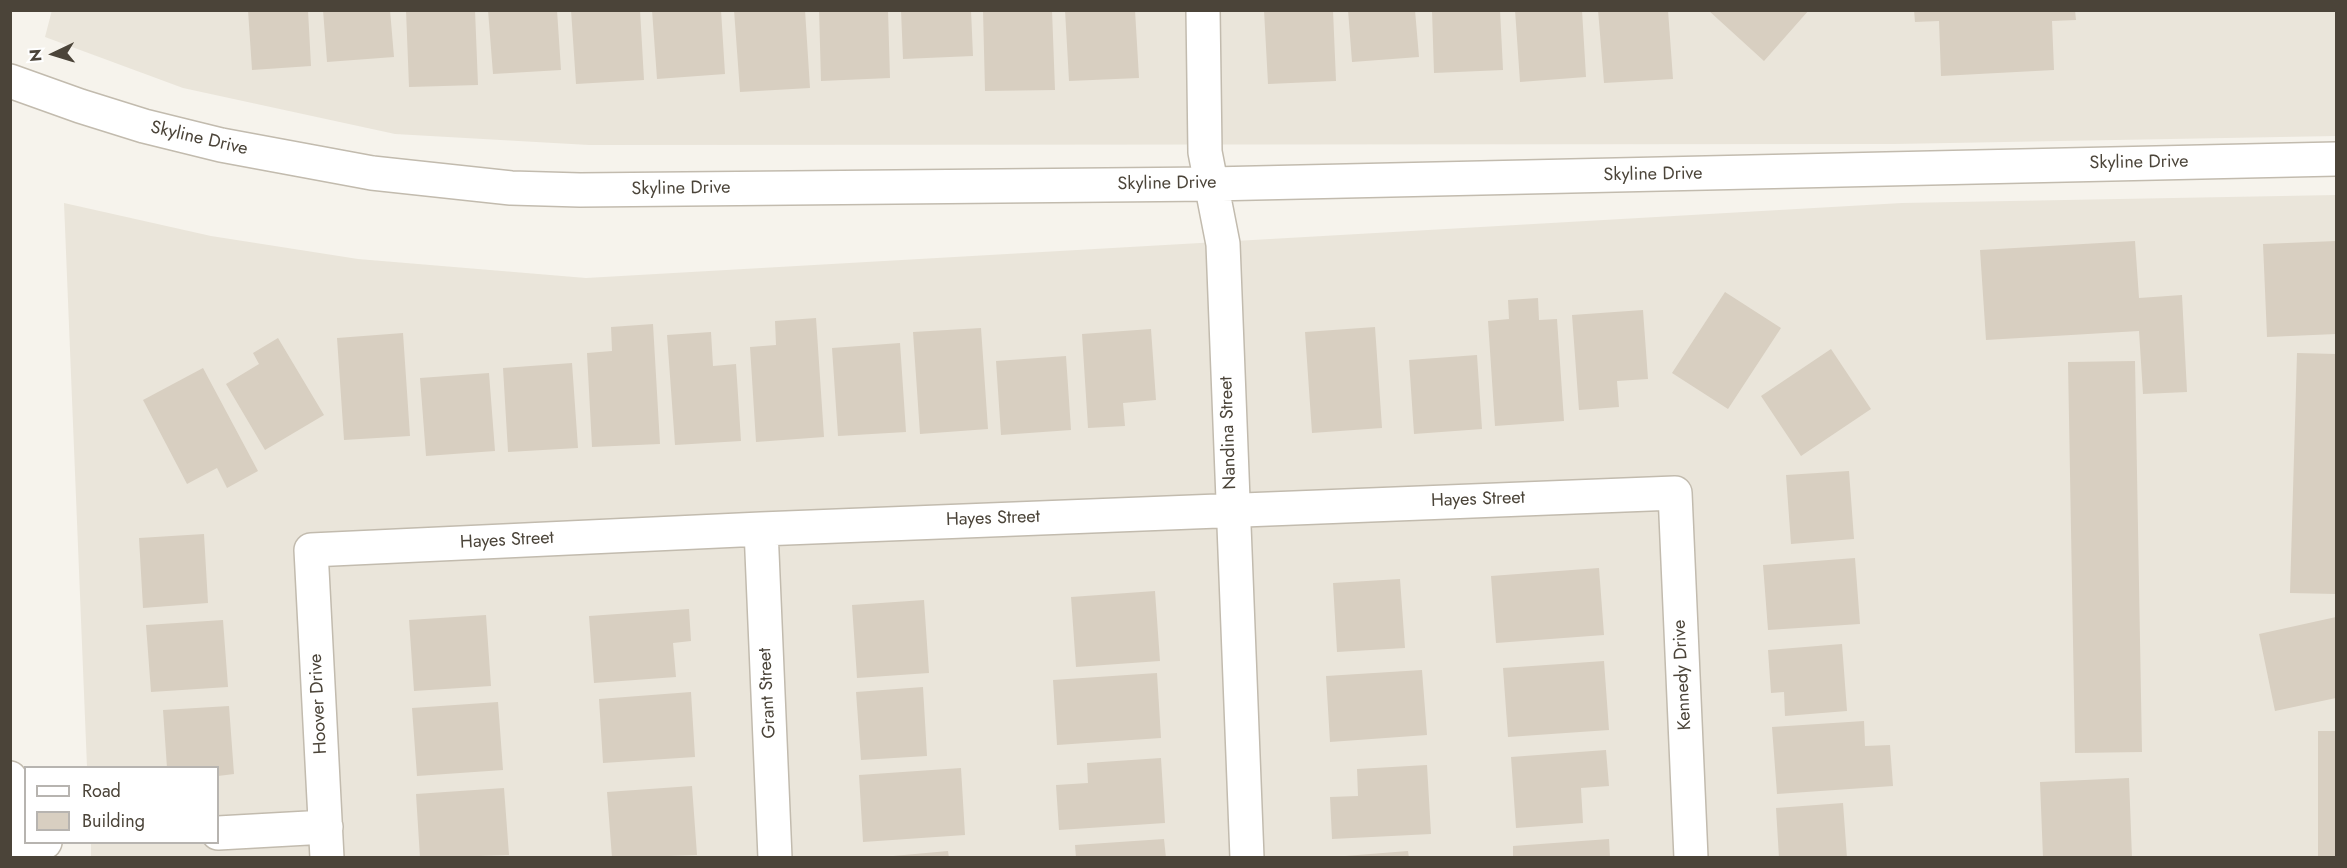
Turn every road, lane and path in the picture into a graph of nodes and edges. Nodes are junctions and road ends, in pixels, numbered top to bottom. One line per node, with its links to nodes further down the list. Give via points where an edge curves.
1 (1203, 10): 4 (street, Nandina Street, via 1205,152)
2 (10, 81): 4 (street, Skyline Drive, via 101,112 221,145 372,172 511,188)
3 (2337, 159): 4 (street, Skyline Drive)
4 (1211, 184): 6 (street, Nandina Street, via 1223,244)
5 (1675, 493): 6 (street, Hayes Street); 15 (street, Kennedy Drive)
6 (1232, 510): 7 (street, Hayes Street); 14 (street, Nandina Street)
7 (761, 529): 8 (street, Hayes Street); 13 (street, Grant Street)
8 (311, 550): 11 (street, Hoover Drive)
9 (10, 778): 12 (street)
10 (219, 833): 11 (street)
11 (326, 842)
12 (24, 843)
13 (775, 858)
14 (1247, 858)
15 (1691, 858)

